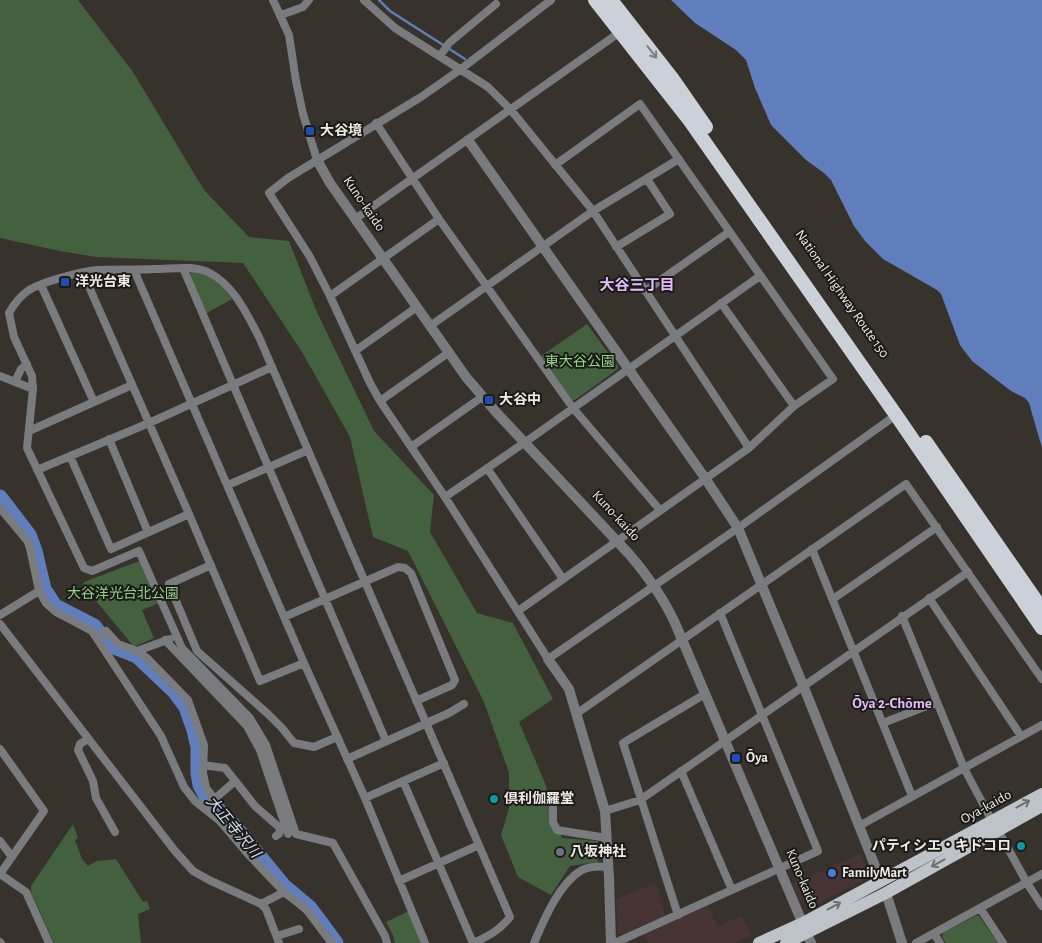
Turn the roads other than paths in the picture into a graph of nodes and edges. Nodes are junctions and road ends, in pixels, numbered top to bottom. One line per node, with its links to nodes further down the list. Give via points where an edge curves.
1 (273, 0): 8 (street)
2 (309, 0): 8 (street, via 303,7)
3 (364, 0): 10 (street, via 395,28)
4 (551, 0): 11 (street)
5 (594, 0): 9 (highway)
6 (611, 0): 9 (highway, National Highway Route 150)
7 (496, 4): 10 (street, via 449,43)
8 (281, 15): 16 (street, via 289,35 303,114)
9 (626, 28): 12 (street); 55 (highway, National Highway Route 150); 88 (highway, National Highway Route 150, one-way to 88, via 672,78)
10 (440, 56): 11 (street)
11 (461, 69): 12 (street, via 488,87); 13 (street, via 422,97)
12 (511, 110): 14 (street); 17 (street)
13 (376, 122): 16 (street); 18 (street)
14 (468, 140): 18 (street); 24 (street)
15 (679, 159): 17 (street, via 640,104); 19 (street); 23 (street)
16 (317, 160): 21 (street, Kuno-kaido); 34 (street, via 269,193 310,257)
17 (554, 165): 20 (street)
18 (412, 179): 21 (street); 22 (street)
19 (647, 179): 20 (street); 25 (street, via 670,214)
20 (592, 211): 24 (street); 25 (street)
21 (355, 219): 26 (street, Kuno-kaido)
22 (439, 219): 26 (street); 32 (street)
23 (729, 232): 30 (street); 33 (street)
24 (542, 247): 32 (street); 43 (street)
25 (616, 247): 33 (street)
26 (382, 259): 34 (street); 36 (street, Kuno-kaido)
27 (183, 268): 28 (street); 42 (street, via 207,272 232,293 243,308); 47 (street)
28 (134, 270): 29 (street); 52 (street)
29 (83, 272): 31 (street); 46 (street)
30 (760, 276): 35 (street); 53 (street, via 833,379)
31 (41, 285): 41 (street, via 15,302 9,313 14,337); 51 (street)
32 (487, 287): 37 (street); 54 (street)
33 (645, 291): 38 (street)
34 (330, 296): 39 (street)
35 (721, 303): 38 (street); 53 (street)
36 (417, 307): 37 (street, Kuno-kaido); 39 (street)
37 (430, 326): 40 (street, Kuno-kaido)
38 (675, 336): 43 (street); 61 (street)
39 (355, 351): 50 (street)
40 (448, 353): 49 (street, Kuno-kaido); 50 (street)
41 (27, 364): 45 (street); 48 (street)
42 (272, 367): 47 (street); 62 (street)
43 (628, 369): 54 (street); 67 (street)
44 (0, 376): 45 (street)
45 (16, 382): 48 (street)
46 (132, 385): 51 (street); 56 (street)
47 (233, 385): 52 (street); 64 (street)
48 (33, 389): 57 (street)
49 (482, 397): 59 (street, Kuno-kaido); 60 (street)
50 (380, 401): 60 (street)
51 (94, 402): 57 (street)
52 (193, 403): 56 (street); 68 (street)
53 (794, 406): 61 (street)
54 (573, 408): 59 (street); 71 (street)
55 (896, 415): 73 (street); 95 (highway, National Highway Route 150)
56 (149, 423): 58 (street); 72 (street)
57 (29, 431): 66 (street, via 27,448)
58 (109, 439): 63 (street); 75 (street)
59 (524, 443): 65 (street); 76 (street, Kuno-kaido)
60 (411, 447): 69 (street)
61 (749, 448): 67 (street)
62 (308, 450): 64 (street); 81 (street)
63 (70, 456): 66 (street); 75 (street, via 111,549)
64 (268, 467): 68 (street); 86 (street)
65 (487, 468): 69 (street); 80 (street)
66 (37, 470): 96 (street, via 84,568 92,571 139,551)
67 (705, 478): 71 (street); 73 (street)
68 (228, 484): 93 (street)
69 (444, 497): 89 (street)
70 (0, 508): 84 (street, via 29,543)
71 (660, 510): 76 (street)
72 (189, 514): 75 (street); 78 (street)
73 (738, 528): 82 (street); 83 (street)
74 (937, 528): 77 (street, via 906,484); 79 (street); 87 (street)
75 (148, 532)
76 (617, 541): 80 (street); 83 (street, Kuno-kaido)
77 (812, 549): 82 (street); 87 (street)
78 (211, 565): 103 (street, via 260,681); 116 (street, via 169,584 197,651 275,721 294,743 314,747)
79 (968, 572): 85 (street); 104 (street)
80 (563, 579): 89 (street)
81 (365, 581): 86 (street); 107 (street); 107 (street, via 398,567 411,573 455,680 452,685)
82 (762, 584): 90 (street); 105 (street)
83 (654, 586): 99 (street, Kuno-kaido, via 670,611); 102 (street)
84 (38, 591): 91 (street); 97 (street, via 56,612)
85 (929, 598): 92 (street); 115 (street)
86 (325, 599): 93 (street); 118 (street)
87 (832, 599): 100 (street)
88 (1042, 609)
89 (518, 611): 102 (street)
90 (720, 613): 99 (street); 111 (street)
91 (0, 615)
92 (902, 616): 100 (street); 108 (street)
93 (284, 617): 103 (street)
94 (0, 624): 117 (street)
95 (1042, 628)
96 (177, 637): 98 (street); 166 (street, via 182,648 250,718 266,745 296,834 333,843)
97 (103, 639): 101 (street); 134 (street, via 161,736 184,787 195,801)
98 (165, 640): 101 (street); 140 (street, via 247,726 260,750)
99 (682, 641): 106 (street, Kuno-kaido); 110 (street)
100 (854, 650): 105 (street); 113 (street)
101 (137, 652): 123 (street, via 148,658 188,700 204,745)
102 (548, 659): 110 (street, via 569,689)
103 (304, 663): 116 (street)
104 (1042, 678)
105 (803, 685): 111 (street); 137 (street)
106 (705, 694): 119 (street, Kuno-kaido); 132 (street, via 623,743)
107 (416, 700): 112 (street)
108 (937, 702): 113 (street); 124 (street)
109 (464, 704): 112 (street)
110 (576, 714): 136 (street)
111 (762, 715): 119 (street); 148 (street, via 818,851)
112 (426, 723): 118 (street); 122 (street)
113 (883, 723): 129 (street)
114 (1042, 725): 115 (street)
115 (1021, 736): 124 (street)
116 (338, 737): 121 (street)
117 (88, 739): 139 (street, via 80,744 78,750 93,781 96,798); 156 (street, via 193,871)
118 (386, 741): 121 (street)
119 (726, 742): 125 (street); 148 (street, Kuno-kaido)
120 (0, 749): 145 (street, via 44,810)
121 (347, 759): 130 (street)
122 (444, 763): 126 (street); 144 (street)
123 (203, 765): 127 (street, via 225,768); 131 (street, via 206,788)
124 (964, 768): 129 (street); 138 (street)
125 (681, 771): 132 (street); 154 (street)
126 (403, 781): 130 (street); 146 (street)
127 (234, 782): 131 (street); 141 (street, via 280,828)
128 (1042, 794): 138 (main road, Oya-kaido, one-way to 128)
129 (912, 796): 137 (street)
130 (365, 798): 151 (street)
131 (214, 799): 134 (street)
132 (640, 800): 136 (street); 159 (street)
133 (1042, 806): 138 (main road, Oya-kaido)
134 (205, 807): 155 (street)
135 (553, 807): 142 (street, via 553,822 557,830)
136 (605, 811): 142 (street)
137 (859, 826): 153 (street)
138 (995, 826): 152 (street); 153 (main road, Oya-kaido)
139 (115, 832)
140 (288, 834)
141 (276, 836)
142 (607, 838): 147 (street)
143 (0, 841): 145 (street)
144 (479, 845): 146 (street); 168 (street, via 510,916 493,934)
145 (12, 857): 149 (street)
146 (439, 863): 151 (street); 168 (street)
147 (609, 867): 169 (street, via 583,869 573,877 562,889); 170 (street)
148 (780, 869): 154 (street); 161 (street, Kuno-kaido)
149 (0, 874): 164 (street, via 26,892)
150 (1042, 874): 152 (street)
151 (399, 881): 167 (street)
152 (1027, 883): 157 (street); 158 (street)
153 (884, 887): 161 (main road, Oya-kaido); 174 (street)
154 (732, 890): 159 (street)
155 (284, 892): 156 (street); 165 (street, via 306,910)
156 (261, 904): 163 (street)
157 (1042, 906)
158 (980, 908): 162 (street); 177 (street)
159 (678, 915): 171 (street)
160 (299, 929): 163 (street)
161 (807, 933): 172 (main road, Oya-kaido); 173 (main road, Oya-kaido)
162 (934, 934): 175 (street); 176 (street)
163 (278, 940)
164 (49, 943)
165 (332, 943)
166 (387, 943)
167 (425, 943)
168 (473, 943)
169 (534, 943)
170 (610, 943)
171 (615, 943)
172 (759, 943)
173 (786, 943)
174 (902, 943)
175 (916, 943)
176 (940, 943)
177 (1003, 943)

